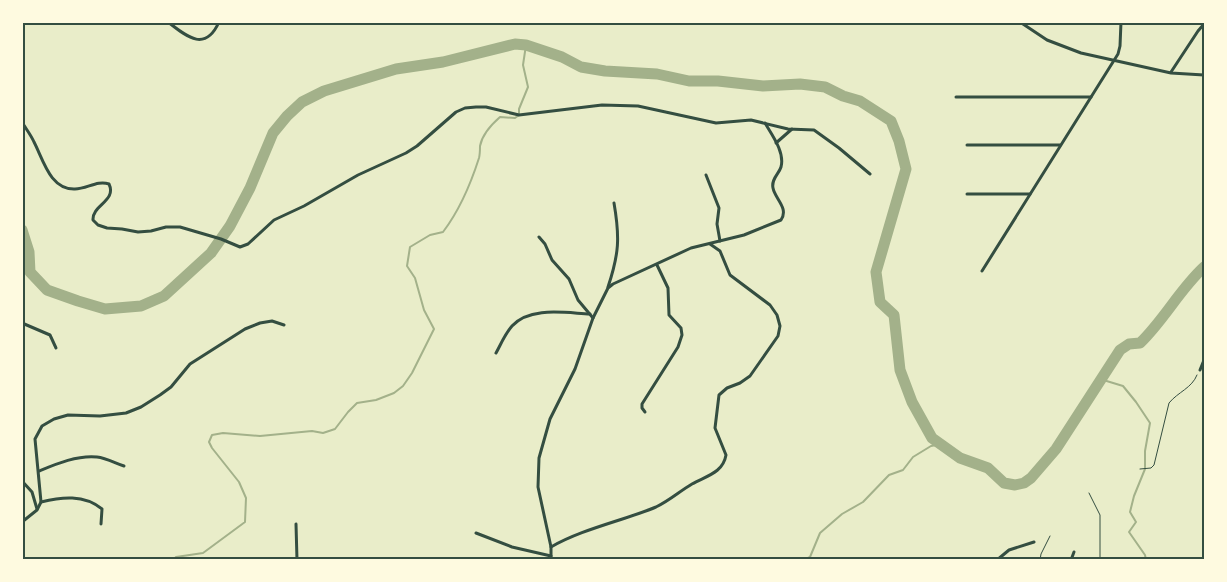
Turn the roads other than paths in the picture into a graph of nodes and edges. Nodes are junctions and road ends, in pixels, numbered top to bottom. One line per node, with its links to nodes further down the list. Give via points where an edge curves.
1 (168, 22): 2 (street, via 196,40 209,36)
2 (219, 22)
3 (1020, 22): 6 (street, via 1064,47)
4 (1121, 22): 6 (street, via 1120,46)
5 (1204, 24): 7 (street)
6 (1115, 60): 7 (street); 10 (street)
7 (1171, 72): 8 (street)
8 (1204, 75)
9 (956, 97): 10 (street)
10 (1092, 97): 16 (street)
11 (22, 122): 12 (street, via 56,182 72,189 102,182 108,184 110,195 93,214 98,225 138,232 180,227 240,247 248,244 274,220 358,174 406,153 465,108 486,107 519,115 623,105 716,123 751,120)
12 (765, 123): 13 (street); 14 (street)
13 (792, 129): 14 (street); 18 (street, via 820,133)
14 (776, 143): 23 (street, via 782,165 772,186 782,205 783,218 777,223)
15 (967, 145): 16 (street)
16 (1061, 145): 20 (street)
17 (706, 174): 23 (street, via 719,208)
18 (870, 174)
19 (967, 194): 20 (street)
20 (1030, 194): 26 (street)
21 (614, 203): 27 (street, via 618,252)
22 (539, 237): 28 (street, via 552,260 572,282 578,300)
23 (720, 242): 24 (street)
24 (710, 243): 25 (street, via 691,248); 47 (street, via 720,251 730,275 773,308 780,326 778,336 750,376 724,390 718,398 715,428 725,451 723,465 658,506)
25 (657, 265): 27 (street); 36 (street, via 668,288 670,315 681,328 682,335 678,347 642,404)
26 (982, 270)
27 (608, 288): 29 (street)
28 (590, 314): 29 (street); 33 (street, via 527,316 513,326)
29 (593, 318): 47 (street, via 575,369 550,418 540,458 538,488)
30 (22, 323): 32 (street, via 50,335)
31 (284, 325): 38 (street, via 260,323 245,329 190,364 170,387 141,407 126,413 100,416 68,415 42,426 35,439)
32 (56, 348)
33 (496, 353)
34 (1204, 360): 35 (street)
35 (1200, 370)
36 (645, 412)
37 (124, 466): 38 (street, via 90,457)
38 (39, 471): 40 (street)
39 (22, 481): 41 (street, via 32,492)
40 (41, 502): 41 (street); 43 (street, via 61,497 96,504 102,509)
41 (37, 510): 42 (street)
42 (22, 522)
43 (100, 524)
44 (296, 524): 50 (street)
45 (476, 532): 49 (street)
46 (1034, 542): 51 (street, via 1009,550)
47 (551, 547): 49 (street)
48 (1074, 552): 52 (street)
49 (551, 558)
50 (297, 560)
51 (997, 560)
52 (1071, 560)

